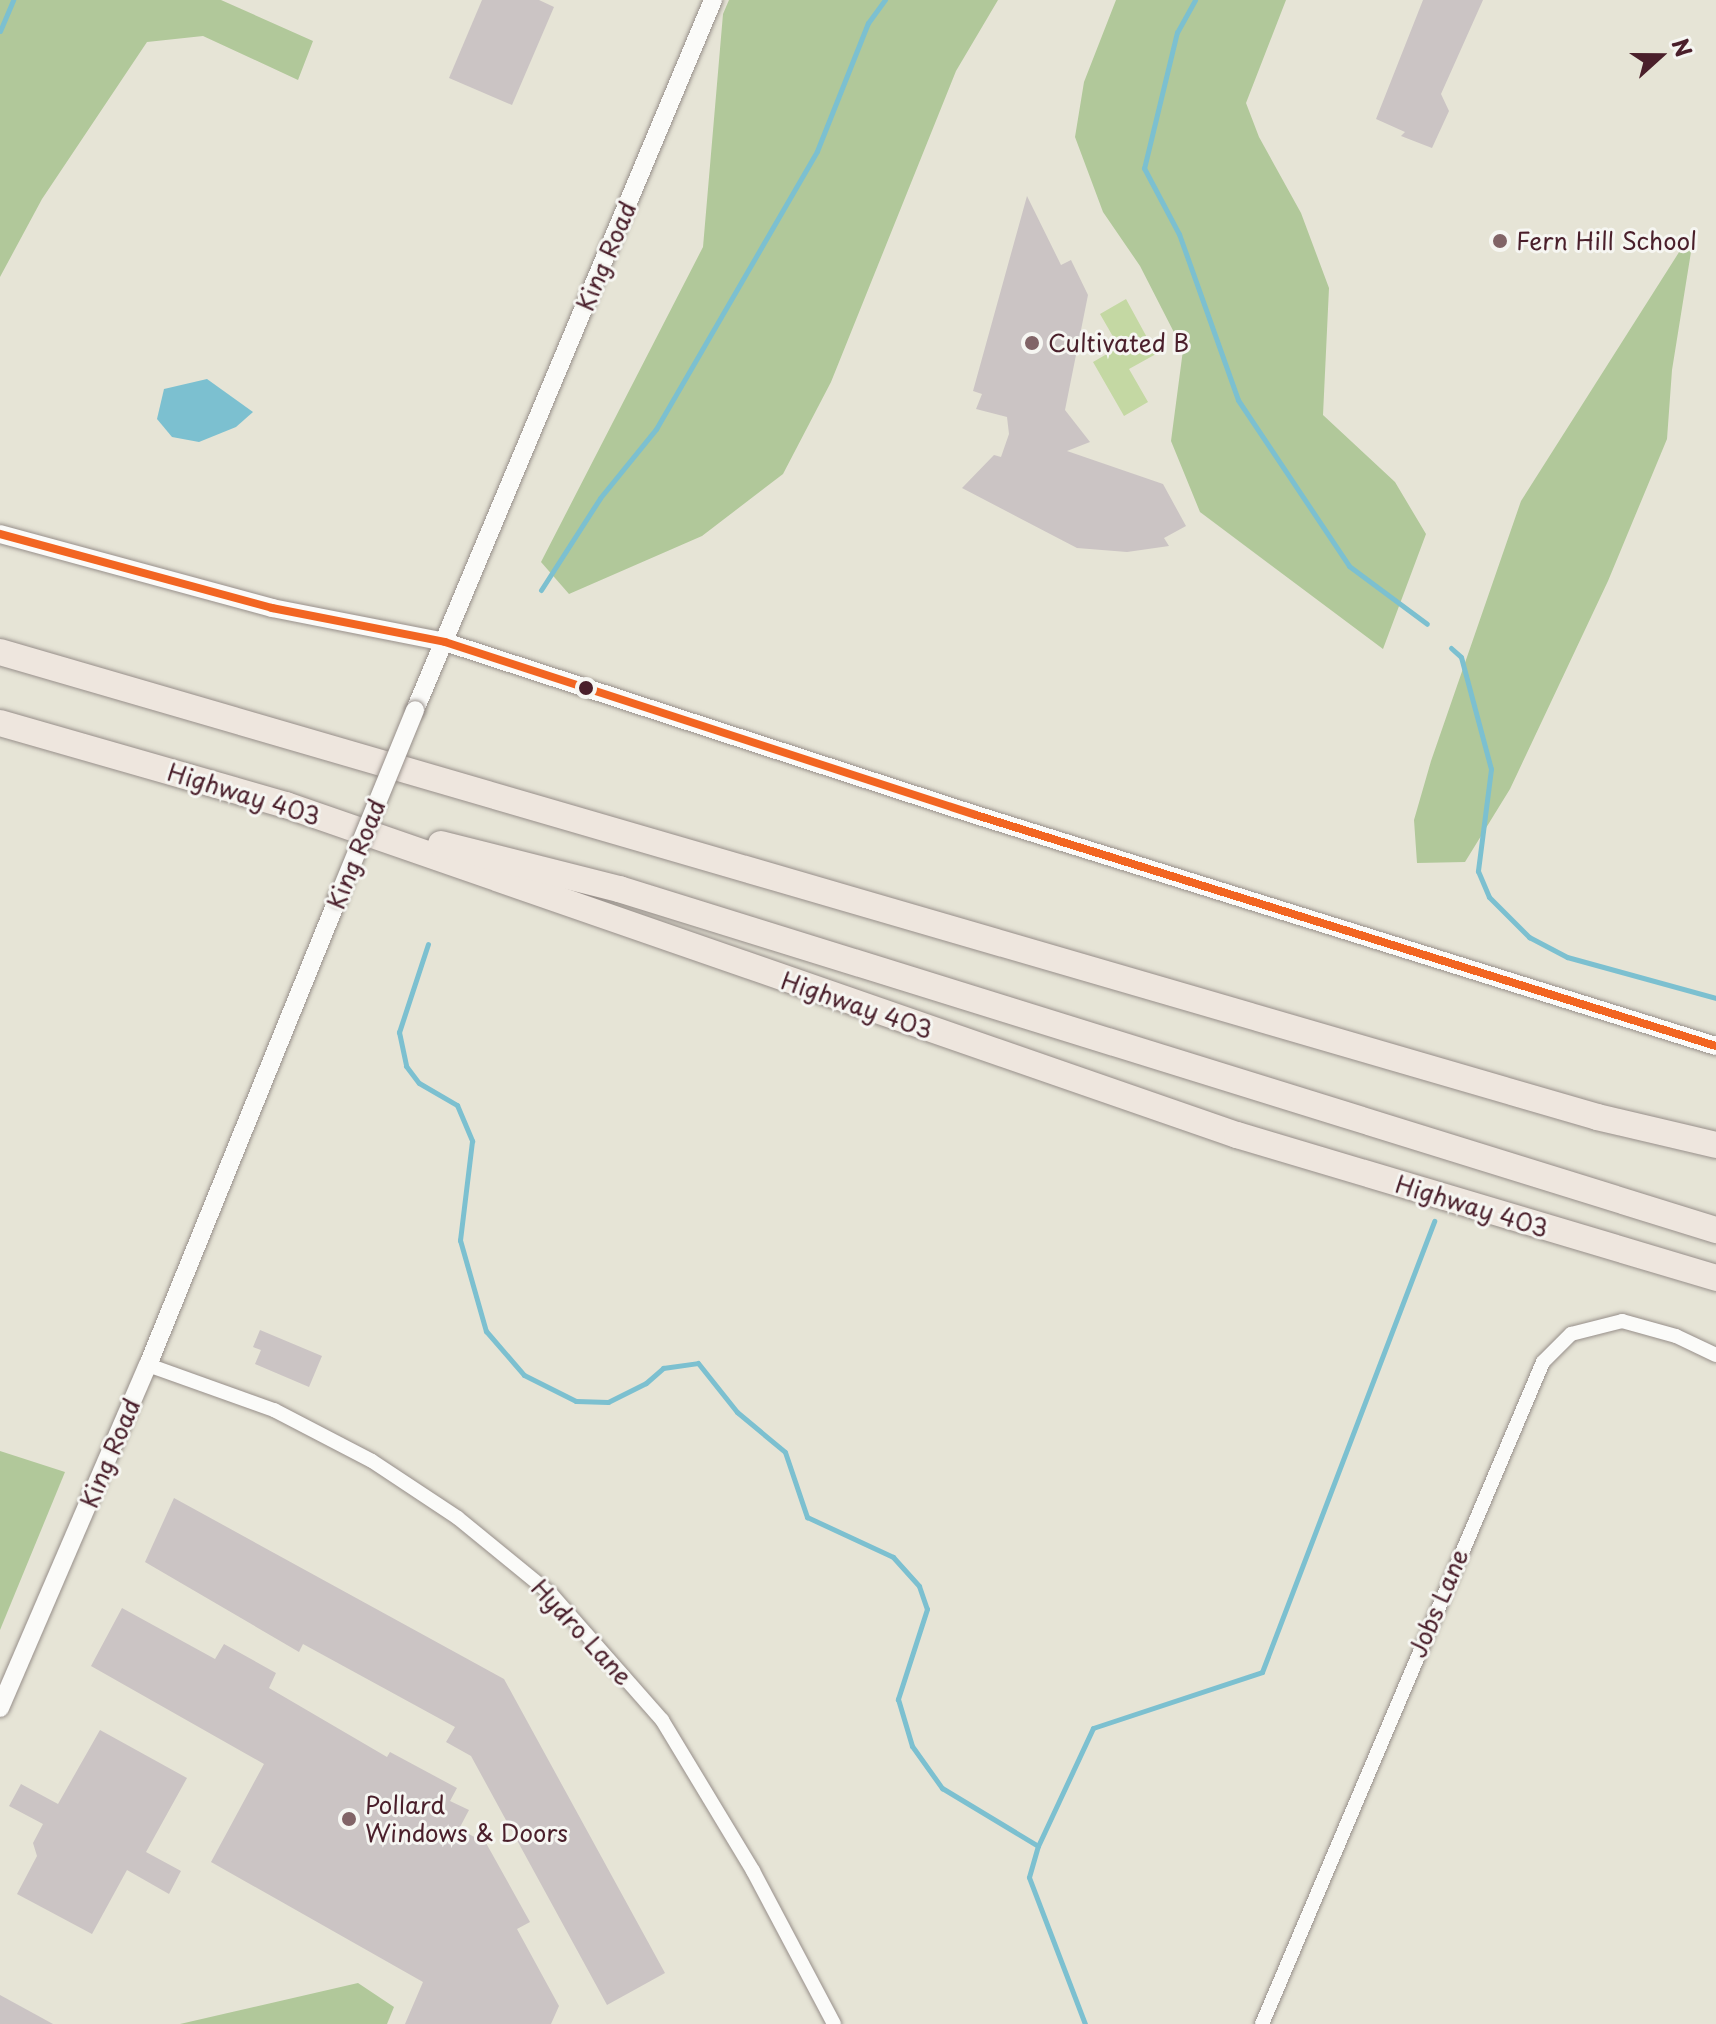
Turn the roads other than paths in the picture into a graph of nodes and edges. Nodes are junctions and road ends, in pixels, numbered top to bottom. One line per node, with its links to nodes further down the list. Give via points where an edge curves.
1 (713, 0): 3 (street, King Road)
2 (0, 534): 3 (street, via 272,608)
3 (445, 642): 7 (street, via 976,815); 12 (street, King Road, bridge)
4 (0, 652): 8 (highway, via 1597,1117)
5 (0, 723): 6 (highway, Highway 403)
6 (286, 805): 9 (highway, via 619,889); 10 (highway, Highway 403, via 1237,1135)
7 (1716, 1046)
8 (1716, 1145)
9 (1716, 1230)
10 (1716, 1278)
11 (1716, 1355): 15 (street, Jobs Lane, via 1676,1336 1622,1321 1571,1334 1543,1362)
12 (148, 1365): 13 (street, King Road); 14 (street, Hydro Lane, via 274,1410 372,1461 458,1518 551,1594 662,1720 753,1871)
13 (0, 1708)
14 (834, 2024)
15 (1262, 2024)

